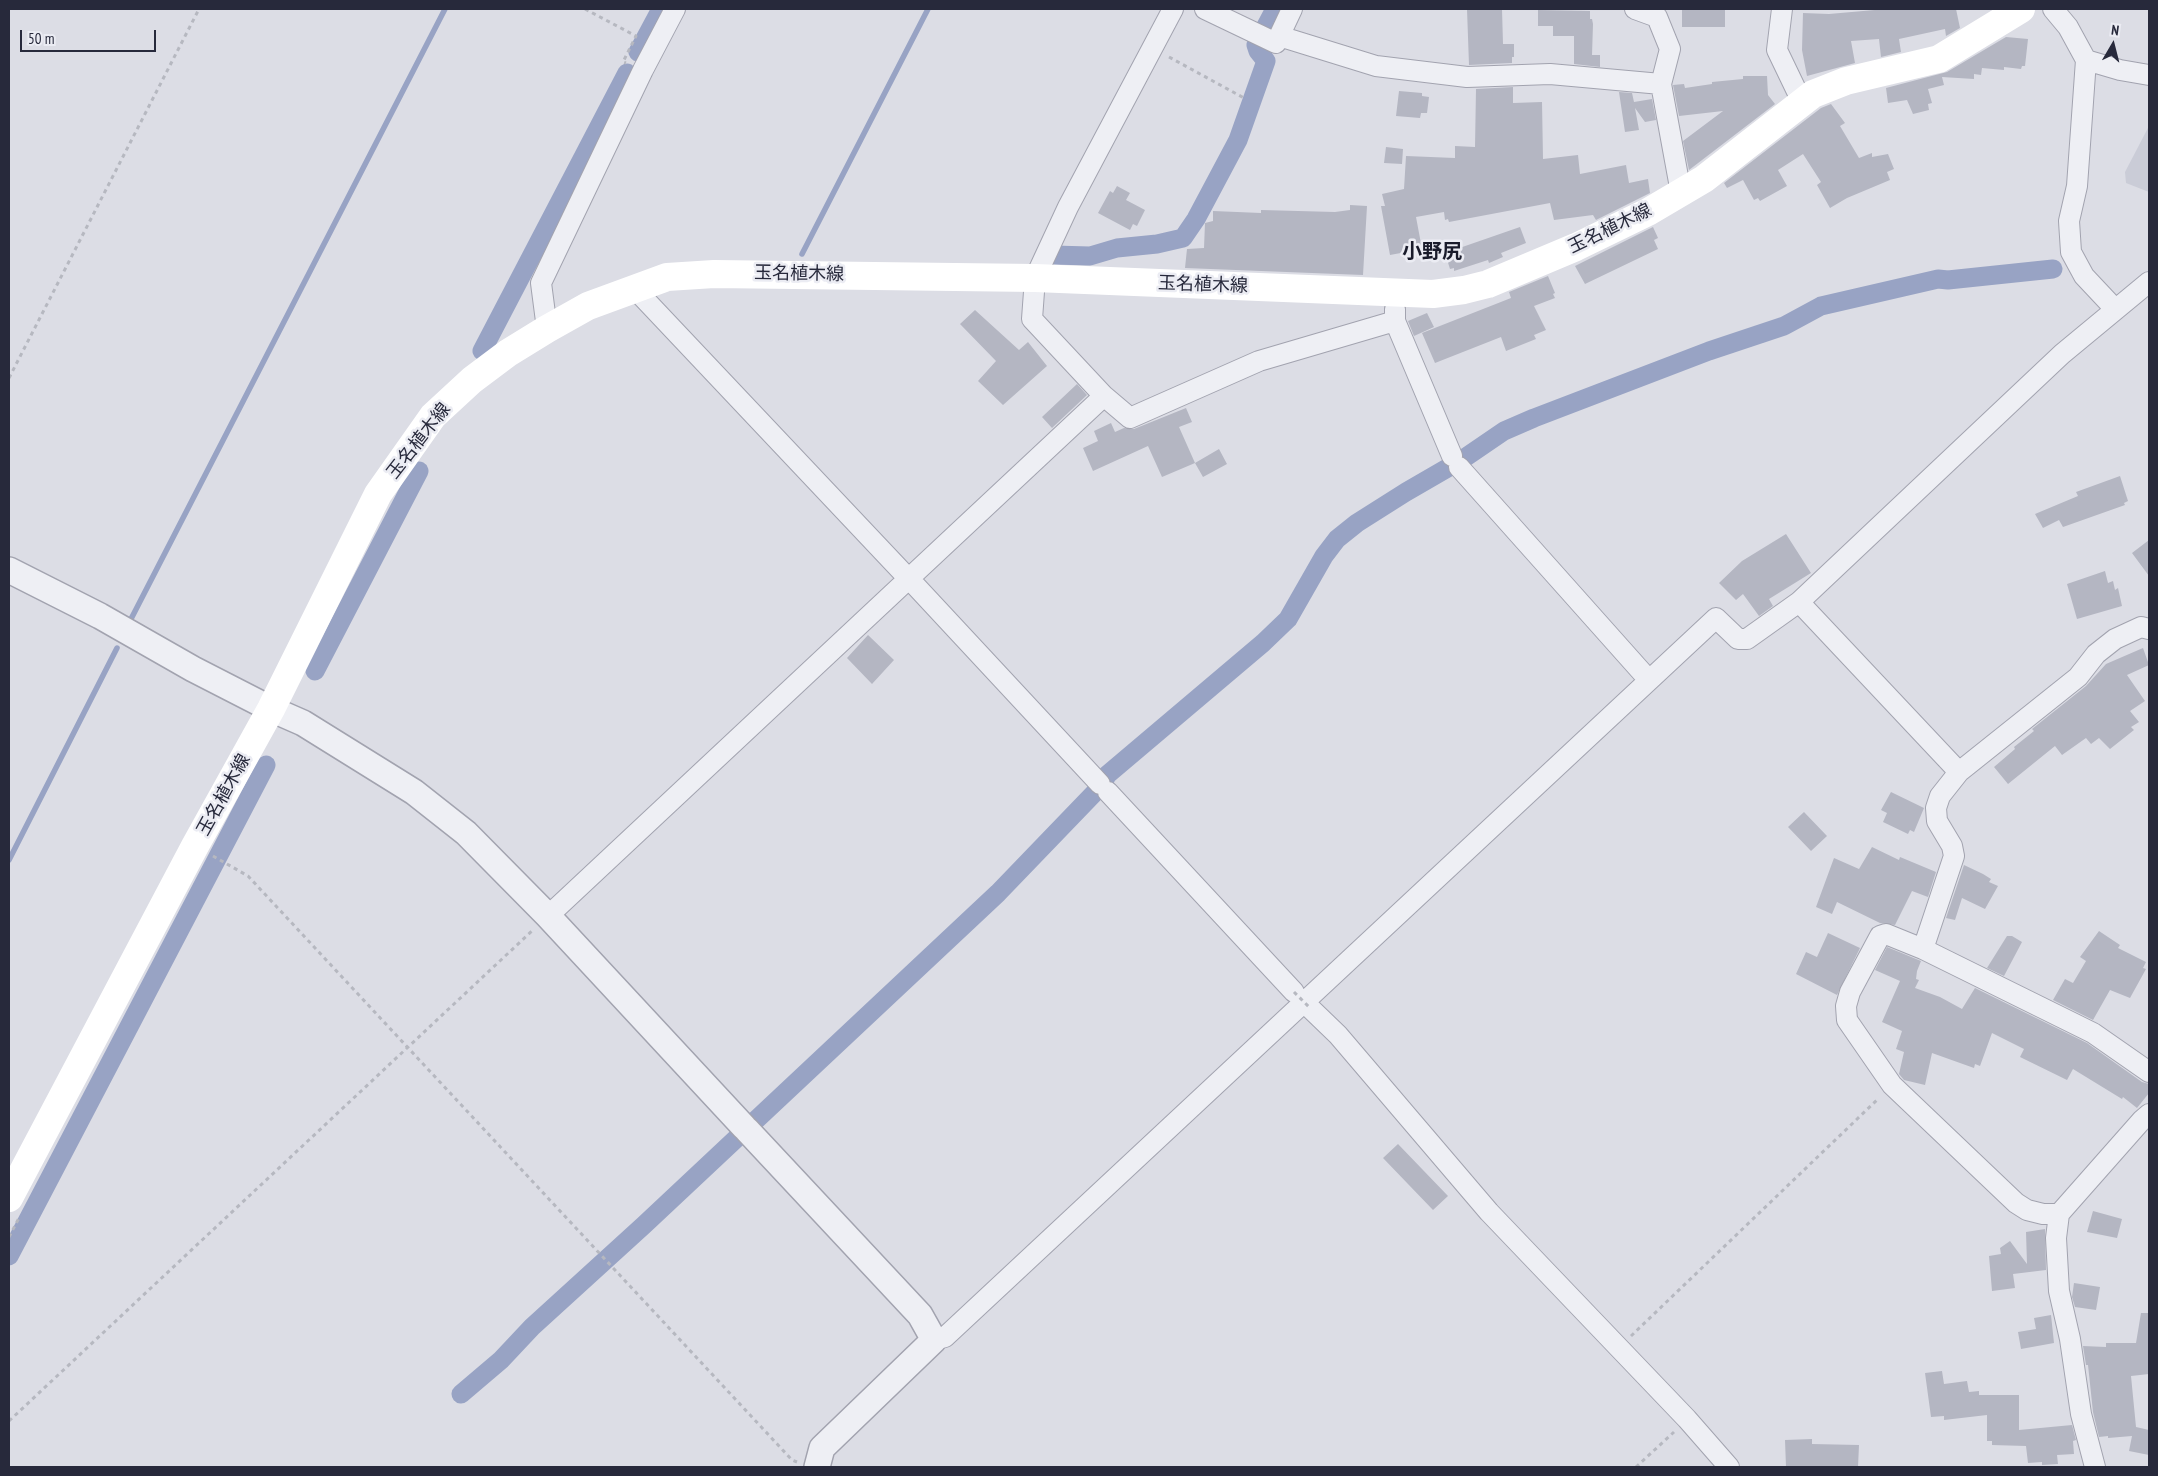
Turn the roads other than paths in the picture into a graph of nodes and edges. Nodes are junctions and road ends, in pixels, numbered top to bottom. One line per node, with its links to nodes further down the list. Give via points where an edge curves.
1 (675, 9): 21 (street, via 541,283)
2 (1174, 9): 15 (street, via 1068,207)
3 (1205, 9): 9 (street, via 1276,43)
4 (1292, 9): 9 (street)
5 (1635, 9): 12 (street, via 1657,16 1670,49)
6 (1782, 9): 13 (street, via 1777,50)
7 (2021, 9): 13 (main road, 玉名植木線, via 1939,59 1846,81)
8 (2052, 9): 10 (street, via 2068,27)
9 (1279, 36): 12 (street, via 1385,67 1467,77 1550,74)
10 (2086, 60): 11 (street); 19 (street, via 2077,186 2069,222 2070,252 2084,276)
11 (2149, 75)
12 (1661, 84): 14 (street)
13 (1802, 102): 14 (main road, 玉名植木線, via 1704,179)
14 (1681, 193): 18 (main road, 玉名植木線, via 1576,247 1488,284 1434,294)
15 (1035, 278): 17 (main road, 玉名植木線, via 714,274 667,278); 18 (main road, 玉名植木線); 22 (street, via 1032,319)
16 (2149, 282): 19 (street)
17 (635, 289): 21 (main road, 玉名植木線, via 588,306); 31 (street)
18 (1396, 293): 20 (street)
19 (2115, 309): 24 (street, via 2062,354)
20 (1395, 321): 22 (street, via 1259,361 1130,418); 26 (street, via 1456,461)
21 (547, 329): 27 (main road, 玉名植木線, via 472,380 433,416 378,494)
22 (1104, 396): 29 (street)
23 (9, 570): 27 (street)
24 (1799, 602): 26 (street, via 1747,639 1738,639 1716,618); 28 (street)
25 (2149, 629): 28 (street, via 2140,627 2115,639 2096,654 2078,676)
26 (1648, 679): 37 (street, via 945,1337)
27 (286, 716): 29 (street, via 414,792 466,833); 35 (main road, 玉名植木線, via 195,846)
28 (1959, 772): 30 (street, via 1940,796 1936,808 1937,821 1952,846 1954,856)
29 (548, 916): 37 (street, via 920,1315)
30 (1923, 949): 33 (street, via 2093,1033); 36 (street, via 1886,934 1880,936 1850,992 1847,1020 1892,1085 2016,1204 2042,1214)
31 (1294, 992)
32 (1310, 1008): 39 (street, via 1338,1035 1489,1212)
33 (2149, 1072)
34 (2149, 1114): 36 (street)
35 (9, 1198)
36 (2059, 1214): 40 (street, via 2056,1238 2059,1291 2070,1340 2080,1414)
37 (934, 1340): 38 (street, via 822,1448)
38 (809, 1466)
39 (1729, 1467)
40 (2095, 1467)

